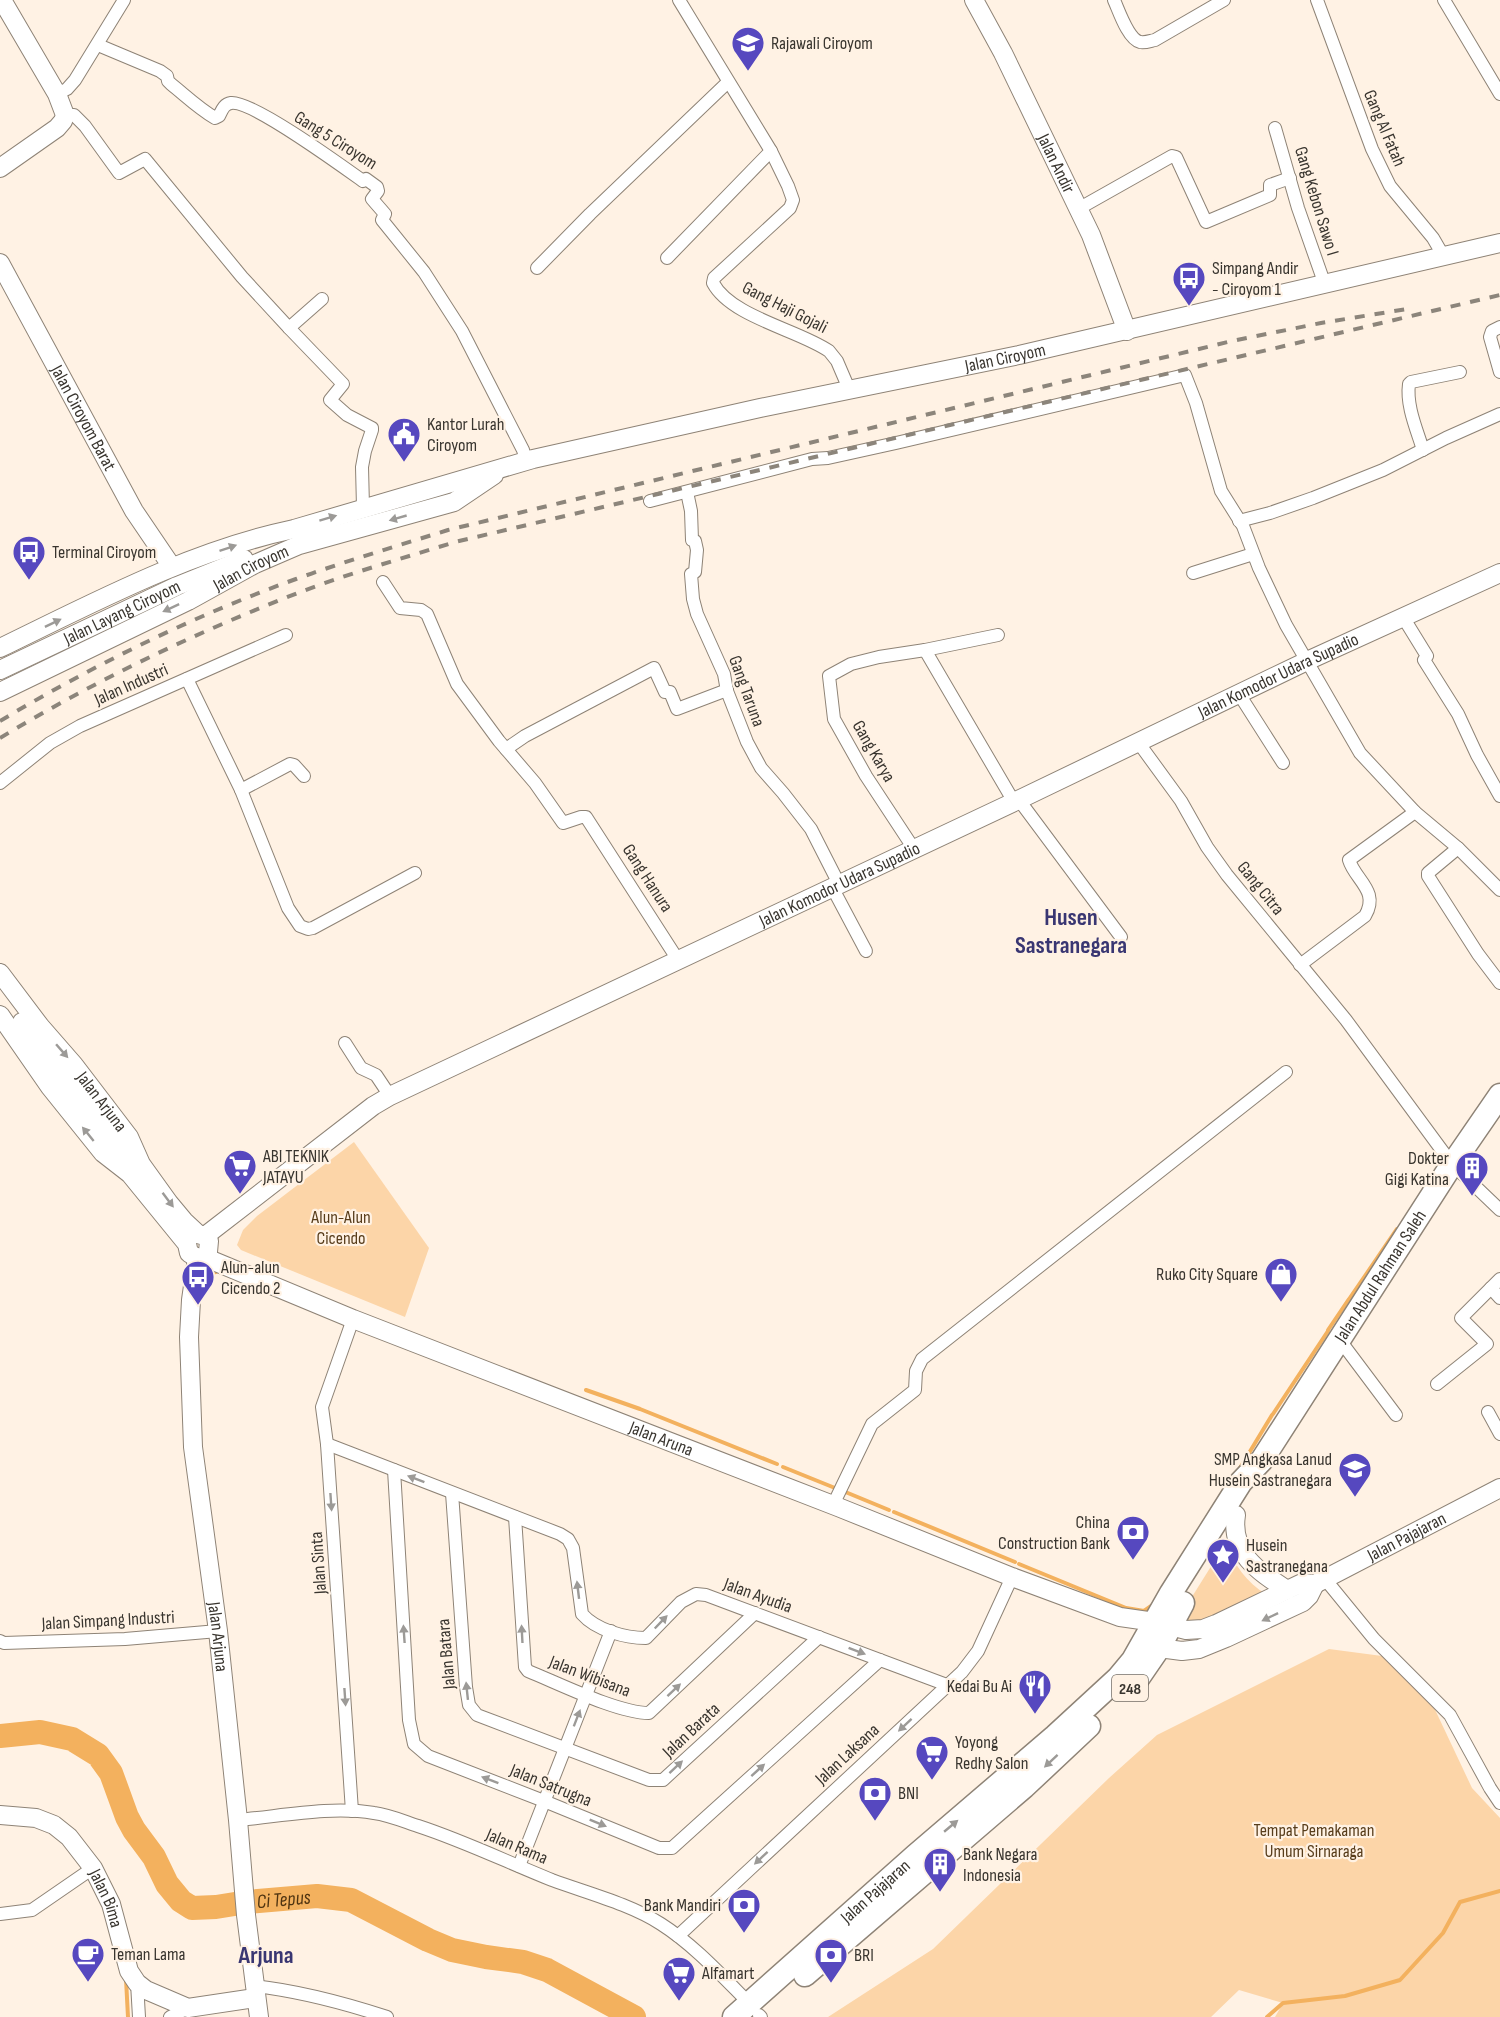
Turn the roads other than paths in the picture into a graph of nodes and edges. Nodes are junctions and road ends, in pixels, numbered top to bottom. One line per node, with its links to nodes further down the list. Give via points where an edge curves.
1 (3, 0): 11 (street)
2 (124, 0): 9 (street)
3 (679, 0): 10 (street)
4 (974, 0): 18 (street, Jalan Andir)
5 (1114, 0): 6 (street, via 1131,36 1145,42)
6 (1224, 0)
7 (1317, 0): 20 (street, Gang Al Fatah, via 1372,149 1390,186)
8 (1444, 0): 12 (street)
9 (98, 45): 11 (street, via 75,80); 34 (street, Gang 5 Ciroyom, via 160,71 214,118 224,106 239,104 285,128 377,187 371,197 385,214 382,220 424,272 462,331 523,450)
10 (728, 82): 15 (street); 23 (street)
11 (57, 94): 13 (street)
12 (1500, 94)
13 (66, 115): 16 (street, via 57,128); 27 (street, via 74,115 85,126 119,173 145,159)
14 (1275, 128): 17 (street, Gang Kebon Sawo I)
15 (771, 151): 21 (street); 31 (street, Gang Haji Gojali, via 793,200 790,208 714,278 714,283 746,312 830,351)
16 (0, 168)
17 (1290, 178): 18 (street, via 1270,185 1270,195 1206,222 1176,157 1172,156); 24 (street, Gang Kebon Sawo I)
18 (1078, 209): 28 (street, Jalan Andir)
19 (1500, 243): 20 (street, Jalan Ciroyom)
20 (1444, 257): 24 (street, Jalan Ciroyom)
21 (667, 258)
22 (0, 263): 43 (street, Jalan Ciroyom Barat, via 134,511)
23 (537, 268)
24 (1325, 285): 28 (street, Jalan Ciroyom)
25 (322, 299): 27 (street)
26 (1500, 327): 30 (street, via 1490,337)
27 (289, 328): 39 (street, via 343,384 330,400 347,415 372,428 362,467)
28 (1127, 331): 31 (street, Jalan Ciroyom)
29 (1460, 372): 33 (street, via 1409,384 1413,418)
30 (1500, 372)
31 (849, 389): 34 (street, Jalan Ciroyom)
32 (1500, 414): 33 (street)
33 (1424, 450): 40 (street, via 1313,498)
34 (517, 463): 35 (street, Jalan Ciroyom); 38 (street, Jalan Ciroyom)
35 (446, 483): 38 (street, via 460,488); 39 (street, Jalan Ciroyom)
36 (687, 492): 37 (street); 40 (street, via 812,459 1184,375 1221,491); 55 (street, Gang Taruna, via 692,540 697,550 695,572 691,574 693,599)
37 (650, 501)
38 (454, 502): 41 (street, Jalan Ciroyom, one-way to 41)
39 (363, 507): 41 (street, Jalan Ciroyom, one-way to 39)
40 (1239, 521): 42 (street)
41 (297, 537): 43 (street, Jalan Ciroyom, one-way to 41, via 270,534); 53 (street, Jalan Layang Ciroyom, via 177,586); 56 (street, Jalan Ciroyom, one-way to 56, via 188,601)
42 (1253, 555): 44 (street); 52 (street)
43 (172, 567): 50 (street, Jalan Ciroyom, one-way to 43)
44 (1193, 573)
45 (1500, 573): 47 (street, Jalan Komodor Udara Supadio)
46 (383, 582): 59 (street, via 400,608 427,614 457,684)
47 (1403, 617): 52 (street, Jalan Komodor Udara Supadio); 64 (street)
48 (286, 635): 54 (street, Jalan Industri)
49 (998, 635): 51 (street)
50 (0, 648)
51 (925, 650): 65 (street); 68 (street, Gang Karya, via 851,664 829,676 834,719)
52 (1307, 661): 57 (street, Jalan Komodor Udara Supadio); 66 (street, via 1360,753)
53 (0, 670)
54 (187, 679): 62 (street, Jalan Industri, via 80,726); 63 (street)
55 (727, 690): 59 (street, via 677,709 654,668); 70 (street, Gang Taruna, via 761,768 811,829)
56 (0, 692)
57 (1239, 694): 58 (street, Jalan Komodor Udara Supadio); 60 (street)
58 (1138, 742): 65 (street, Jalan Komodor Udara Supadio); 75 (street, Gang Citra, via 1227,875)
59 (506, 749): 74 (street, Gang Hanura, via 563,823 586,817)
60 (1283, 763)
61 (304, 776): 63 (street, via 290,764)
62 (0, 783)
63 (241, 790): 69 (street, via 288,908 304,928 313,928)
64 (1500, 796)
65 (1016, 801): 68 (street, Jalan Komodor Udara Supadio); 72 (street)
66 (1415, 812): 67 (street); 75 (street, via 1349,860 1367,889 1369,909)
67 (1458, 848): 71 (street); 77 (street, via 1428,876)
68 (914, 849): 70 (street, Jalan Komodor Udara Supadio)
69 (415, 873)
70 (835, 886): 73 (street, Gang Taruna); 74 (street, Jalan Komodor Udara Supadio)
71 (1500, 890)
72 (1121, 937)
73 (866, 951)
74 (678, 960): 83 (street, Jalan Komodor Udara Supadio)
75 (1300, 965): 84 (street, Gang Citra, via 1346,1020)
76 (0, 973): 85 (street, Jalan Arjuna, one-way to 85, via 129,1137)
77 (1500, 983)
78 (0, 993): 85 (street)
79 (0, 1015): 85 (street, Jalan Arjuna, one-way to 79, via 103,1153)
80 (345, 1043): 83 (street, via 361,1068 376,1075)
81 (1286, 1072): 100 (street, via 922,1359 916,1371 915,1390 867,1431)
82 (1500, 1095): 84 (highway, Jalan Abdul Rahman Saleh)
83 (390, 1096): 87 (street, Jalan Komodor Udara Supadio)
84 (1452, 1164): 86 (street, Gang Citra); 90 (highway, Jalan Abdul Rahman Saleh)
85 (135, 1169): 87 (street, Jalan Arjuna, via 169,1224)
86 (1500, 1210)
87 (198, 1246): 89 (street, Jalan Aruna); 107 (street, Jalan Arjuna, via 189,1337 193,1447)
88 (1497, 1288): 91 (street, via 1461,1318 1487,1344)
89 (353, 1319): 95 (street, Jalan Sinta, via 322,1407); 100 (street, Jalan Aruna)
90 (1339, 1339): 93 (street); 96 (highway, Jalan Abdul Rahman Saleh)
91 (1437, 1384)
92 (1488, 1412): 94 (street)
93 (1396, 1415)
94 (1500, 1434)
95 (327, 1444): 97 (street, Jalan Ayudia); 118 (street, Jalan Sinta, one-way to 118)
96 (1262, 1460): 101 (highway, Jalan Abdul Rahman Saleh, via 1253,1488); 109 (highway, Jalan Abdul Rahman Saleh, via 1241,1482 1192,1559)
97 (394, 1470): 99 (street, Jalan Ayudia, one-way to 97); 116 (street, Jalan Satrugna, one-way to 97, via 428,1756 414,1744 409,1720)
98 (1500, 1488): 104 (street, Jalan Pajajaran)
99 (452, 1493): 102 (street, Jalan Ayudia); 115 (street, Jalan Batara, one-way to 99, via 477,1714 469,1705)
100 (837, 1502): 103 (street, Jalan Aruna)
101 (1236, 1515): 105 (street, via 1235,1538 1241,1549 1266,1576); 109 (highway, Jalan Abdul Rahman Saleh, via 1188,1594)
102 (515, 1517): 108 (street, Jalan Ayudia, one-way to 102, via 588,1622 582,1614 573,1548 568,1539); 114 (street, Jalan Wibisana, one-way to 102, via 525,1667)
103 (1012, 1577): 109 (street, Jalan Aruna, via 1120,1617); 113 (street, Jalan Laksana, via 978,1651)
104 (1320, 1581): 105 (street, Jalan Pajajaran); 109 (street, Jalan Pajajaran, one-way to 109, via 1303,1602 1212,1645 1190,1651); 117 (street, via 1450,1715)
105 (1287, 1590): 109 (street, Jalan Pajajaran, via 1203,1629)
106 (755, 1613): 108 (street, Jalan Ayudia, one-way to 106, via 646,1638 681,1602 696,1594); 110 (street, Jalan Ayudia); 114 (street, Jalan Wibisana, one-way to 106, via 636,1713 649,1713)
107 (218, 1631): 111 (street, Jalan Simpang Industri, via 125,1639); 120 (street, Jalan Arjuna)
108 (610, 1631): 114 (street)
109 (1156, 1635): 128 (highway, Jalan Pajajaran / 248, via 1128,1690 1024,1787)
110 (819, 1637): 112 (street, Jalan Ayudia, one-way to 112); 115 (street, Jalan Barata, one-way to 110, via 649,1780 663,1780)
111 (0, 1641)
112 (880, 1660): 113 (street, Jalan Ayudia); 116 (street, Jalan Satrugna, one-way to 112, via 659,1848 672,1848)
113 (947, 1685): 124 (street, Jalan Laksana, one-way to 124)
114 (586, 1695): 115 (street, one-way to 114)
115 (565, 1749): 116 (street)
116 (544, 1801): 121 (street)
117 (1500, 1803)
118 (352, 1811): 120 (street, Jalan Rama); 121 (street, Jalan Rama, via 376,1813 441,1833)
119 (0, 1815): 122 (street, Jalan Bima, via 36,1818 54,1825 69,1837)
120 (238, 1820): 126 (street, Jalan Arjuna)
121 (519, 1866): 124 (street, Jalan Rama, via 629,1909)
122 (93, 1868): 123 (street, via 32,1910); 125 (street, Jalan Bima, via 111,1904 129,1971)
123 (0, 1914)
124 (678, 1936): 128 (street, Jalan Rama)
125 (137, 1983): 127 (street); 129 (street)
126 (255, 1992): 127 (street); 131 (street, Jalan Arjuna); 132 (street, via 284,1990)
127 (188, 2008): 130 (street)
128 (752, 2014)
129 (140, 2017)
130 (170, 2017)
131 (259, 2017)
132 (387, 2017)

